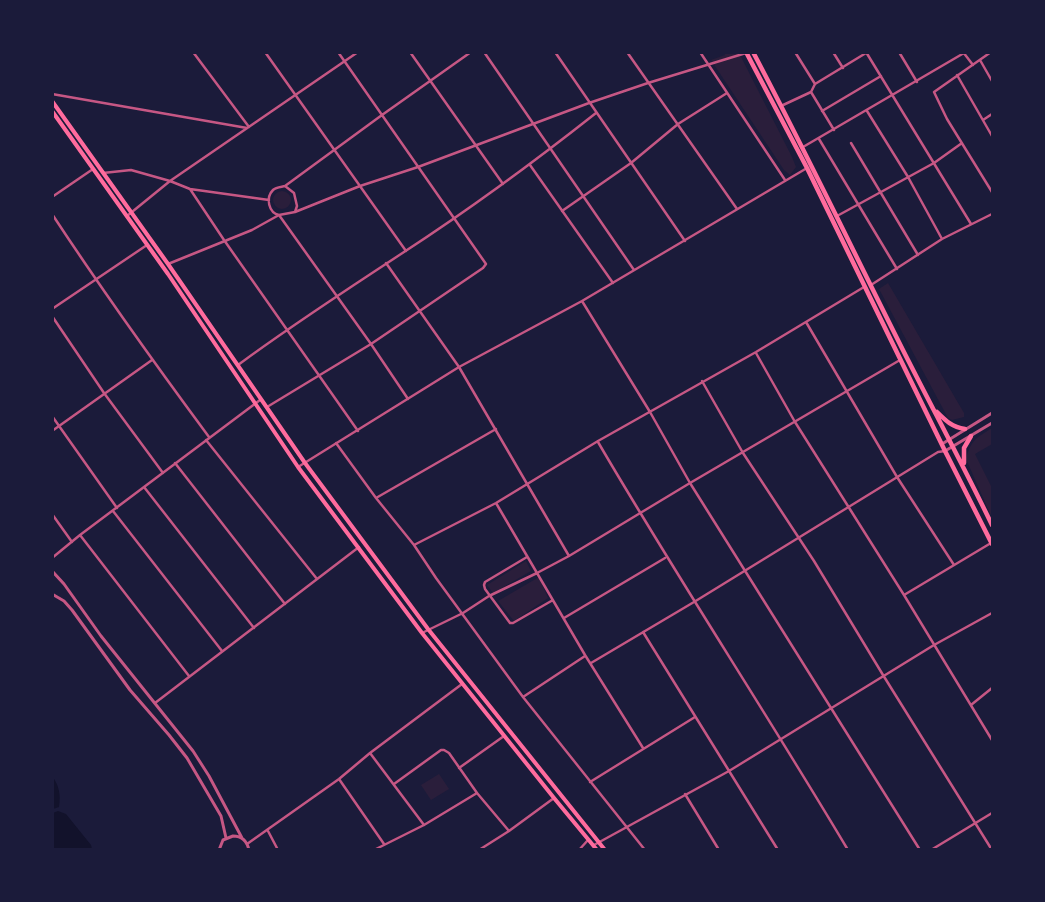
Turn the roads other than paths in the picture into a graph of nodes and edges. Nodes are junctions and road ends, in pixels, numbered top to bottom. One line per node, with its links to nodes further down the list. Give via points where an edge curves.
1 (193, 52): 50 (street)
2 (266, 52): 36 (street)
3 (338, 52): 22 (street)
4 (358, 52): 22 (street)
5 (410, 52): 29 (street)
6 (471, 52): 29 (street)
7 (484, 52): 48 (street)
8 (555, 52): 39 (street)
9 (627, 52): 31 (street)
10 (700, 52): 23 (street)
11 (730, 52): 20 (street)
12 (753, 52): 40 (highway)
13 (796, 52): 32 (street)
14 (833, 52): 25 (street)
15 (899, 52): 30 (street)
16 (991, 52): 21 (street)
17 (746, 53): 20 (street); 64 (highway)
18 (866, 53): 25 (street); 27 (street)
19 (964, 53): 24 (street); 30 (street)
20 (733, 58): 23 (street)
21 (980, 60): 24 (street); 28 (street)
22 (344, 62): 36 (street); 46 (street)
23 (708, 64): 31 (street); 34 (street)
24 (973, 65): 26 (street)
25 (842, 68): 32 (street)
26 (957, 75): 47 (street); 55 (street, via 934,92)
27 (881, 76): 37 (street); 43 (street)
28 (992, 81)
29 (431, 82): 46 (street); 56 (street)
30 (917, 82): 37 (street)
31 (648, 83): 39 (street); 49 (street)
32 (815, 84): 33 (street)
33 (811, 92): 40 (street); 43 (street)
34 (727, 93): 49 (street); 68 (street)
35 (52, 94): 50 (street)
36 (294, 94): 50 (street); 59 (street)
37 (892, 96): 41 (street); 61 (street)
38 (52, 101): 66 (main road)
39 (589, 103): 44 (street); 48 (street)
40 (781, 106): 57 (highway)
41 (867, 110): 51 (street); 67 (street)
42 (52, 111): 65 (main road)
43 (822, 111): 51 (street)
44 (596, 113): 58 (street); 60 (street)
45 (992, 114): 47 (street)
46 (382, 115): 59 (street); 63 (street)
47 (983, 120): 52 (street)
48 (533, 124): 56 (street); 58 (street)
49 (678, 124): 60 (street); 80 (street)
50 (248, 128): 69 (street)
51 (834, 130): 53 (street)
52 (992, 136)
53 (819, 139): 57 (street); 79 (street)
54 (851, 143): 74 (street)
55 (962, 143): 61 (street); 75 (street)
56 (475, 146): 63 (street); 70 (street)
57 (802, 148): 87 (highway)
58 (550, 149): 62 (street); 76 (street)
59 (335, 150): 71 (street); 72 (street)
60 (631, 163): 76 (street); 92 (street)
61 (934, 163): 67 (street); 89 (street)
62 (530, 165): 70 (street); 81 (street)
63 (418, 167): 72 (street); 88 (street)
64 (806, 168): 68 (street); 103 (highway)
65 (93, 169): 77 (street); 85 (main road)
66 (103, 173): 69 (street, via 131,170); 85 (main road)
67 (908, 177): 74 (street); 90 (street)
68 (785, 180): 80 (street)
69 (170, 181): 73 (street); 85 (street)
70 (503, 184): 88 (street)
71 (285, 186): 78 (street, via 273,190); 82 (street, via 294,193)
72 (360, 186): 82 (street); 94 (street)
73 (190, 189): 78 (street); 91 (street)
74 (881, 192): 79 (street); 95 (street)
75 (992, 192)
76 (583, 196): 81 (street); 99 (street)
77 (52, 197)
78 (270, 200): 86 (street, via 271,210)
79 (857, 204): 87 (street); 98 (street)
80 (737, 209): 92 (street)
81 (562, 211): 101 (street)
82 (295, 212): 86 (street)
83 (52, 214): 100 (street)
84 (992, 214): 89 (street)
85 (128, 215): 93 (main road); 97 (main road)
86 (279, 216): 91 (street); 104 (street)
87 (837, 216): 102 (highway)
88 (453, 218): 94 (street); 107 (street, via 485,266)
89 (972, 224): 90 (street)
90 (942, 239): 95 (street)
91 (224, 240): 97 (street); 110 (street)
92 (685, 241): 99 (street)
93 (147, 245): 100 (street); 123 (main road)
94 (406, 251): 96 (street)
95 (918, 255): 98 (street)
96 (386, 263): 104 (street); 107 (street)
97 (168, 264): 115 (main road)
98 (898, 269): 102 (street)
99 (634, 270): 101 (street)
100 (96, 280): 106 (street); 113 (street)
101 (613, 283): 105 (street)
102 (872, 285): 125 (highway)
103 (865, 287): 109 (street); 114 (highway)
104 (337, 295): 110 (street); 111 (street)
105 (582, 302): 116 (street); 126 (street)
106 (52, 309)
107 (420, 311): 111 (street); 116 (street)
108 (52, 316): 120 (street)
109 (806, 322): 112 (street); 119 (street)
110 (286, 329): 115 (street); 117 (street)
111 (371, 344): 117 (street); 122 (street)
112 (756, 352): 118 (street); 129 (street)
113 (152, 360): 120 (street); 137 (street)
114 (900, 360): 119 (street); 142 (highway)
115 (238, 365): 121 (main road)
116 (459, 366): 122 (street); 132 (street)
117 (319, 376): 124 (street); 135 (street)
118 (702, 382): 126 (street); 146 (street)
119 (846, 392): 129 (street); 152 (street)
120 (104, 393): 131 (street); 151 (street)
121 (260, 400): 123 (street); 124 (main road)
122 (408, 400): 135 (street)
123 (254, 404): 137 (street); 149 (main road)
124 (267, 408): 148 (main road)
125 (932, 408): 133 (highway, via 956,428); 138 (highway)
126 (650, 412): 140 (street); 153 (street)
127 (992, 413): 133 (street)
128 (52, 416): 131 (street)
129 (795, 422): 146 (street); 158 (street)
130 (992, 423): 136 (street)
131 (59, 426): 134 (street); 159 (street)
132 (496, 429): 154 (street); 156 (street)
133 (965, 429): 138 (street)
134 (52, 431)
135 (358, 431): 141 (street)
136 (971, 436): 143 (street); 150 (highway, via 963,453)
137 (209, 437): 139 (street)
138 (950, 439): 142 (street); 143 (highway)
139 (206, 440): 147 (street); 179 (street)
140 (598, 441): 154 (street); 161 (street)
141 (336, 443): 148 (street); 156 (street)
142 (941, 444): 144 (highway); 145 (street)
143 (954, 446): 144 (street); 150 (highway)
144 (945, 451): 145 (street); 167 (highway)
145 (939, 452): 152 (street)
146 (743, 453): 153 (street); 165 (street)
147 (175, 463): 151 (street); 185 (street)
148 (305, 463): 149 (street); 190 (main road)
149 (298, 467): 169 (main road)
150 (965, 469): 163 (highway)
151 (163, 473): 155 (street)
152 (898, 477): 158 (street); 174 (street)
153 (690, 483): 161 (street); 175 (street)
154 (528, 484): 157 (street); 170 (street)
155 (144, 487): 159 (street); 189 (street)
156 (376, 498): 168 (street)
157 (496, 503): 168 (street); 171 (street)
158 (848, 507): 165 (street); 181 (street)
159 (117, 508): 160 (street)
160 (113, 511): 164 (street); 194 (street)
161 (639, 513): 170 (street); 172 (street)
162 (52, 514): 166 (street)
163 (992, 525)
164 (80, 535): 166 (street); 198 (street)
165 (798, 537): 175 (street); 197 (street)
166 (72, 542): 173 (street)
167 (992, 543): 174 (street)
168 (414, 545): 186 (street)
169 (359, 547): 179 (street); 191 (main road)
170 (569, 556): 177 (street)
171 (527, 557): 177 (street); 182 (street, via 485,582)
172 (666, 557): 184 (street); 188 (street)
173 (52, 558)
174 (954, 565): 181 (street)
175 (745, 570): 184 (street); 204 (street)
176 (53, 572): 178 (street); 202 (street)
177 (538, 574): 182 (street); 183 (street)
178 (52, 578)
179 (317, 579): 185 (street)
180 (52, 594): 225 (street, via 72,610 130,690 187,758 221,816)
181 (904, 595): 193 (street)
182 (489, 596): 183 (street, via 512,623); 186 (street)
183 (553, 600): 188 (street)
184 (694, 602): 192 (street); 207 (street)
185 (284, 604): 189 (street)
186 (463, 613): 190 (street); 201 (street)
187 (992, 613): 193 (street)
188 (564, 618): 195 (street)
189 (254, 628): 194 (street)
190 (428, 629): 191 (street); 228 (main road)
191 (422, 632): 199 (main road)
192 (642, 632): 196 (street); 205 (street)
193 (934, 644): 197 (street); 203 (street)
194 (222, 651): 198 (street)
195 (585, 655): 196 (street); 201 (street)
196 (590, 663): 209 (street)
197 (883, 675): 204 (street); 220 (street)
198 (189, 676): 202 (street)
199 (462, 684): 206 (main road); 210 (street)
200 (992, 688): 203 (street)
201 (523, 696): 214 (street)
202 (155, 703): 226 (street, via 201,763)
203 (971, 705): 208 (street)
204 (831, 708): 207 (street); 244 (street)
205 (695, 718): 209 (street); 212 (street)
206 (504, 736): 211 (street); 218 (main road)
207 (781, 740): 212 (street); 243 (street)
208 (992, 740)
209 (643, 748): 214 (street)
210 (370, 753): 213 (street); 215 (street)
211 (459, 768): 215 (street, via 443,750); 216 (street)
212 (729, 771): 217 (street); 242 (street)
213 (340, 779): 223 (street); 230 (street)
214 (590, 782): 222 (street)
215 (394, 784): 221 (street)
216 (477, 793): 221 (street); 224 (street)
217 (685, 794): 222 (street); 241 (street)
218 (554, 798): 224 (street); 227 (main road)
219 (992, 813): 220 (street)
220 (976, 823): 245 (street); 246 (street)
221 (424, 825): 230 (street)
222 (626, 828): 228 (street); 240 (street)
223 (268, 831): 229 (street); 234 (street)
224 (508, 831): 236 (street)
225 (226, 838): 226 (street); 232 (street)
226 (242, 838): 229 (street)
227 (589, 840): 231 (main road); 237 (street)
228 (598, 842): 231 (street); 239 (main road)
229 (248, 844): 233 (street)
230 (384, 844): 235 (street)
231 (594, 845): 238 (main road)
232 (219, 850)
233 (249, 850)
234 (278, 850)
235 (374, 850)
236 (479, 850)
237 (579, 850)
238 (598, 850)
239 (605, 850)
240 (645, 850)
241 (719, 850)
242 (778, 850)
243 (848, 850)
244 (920, 850)
245 (931, 850)
246 (992, 850)

